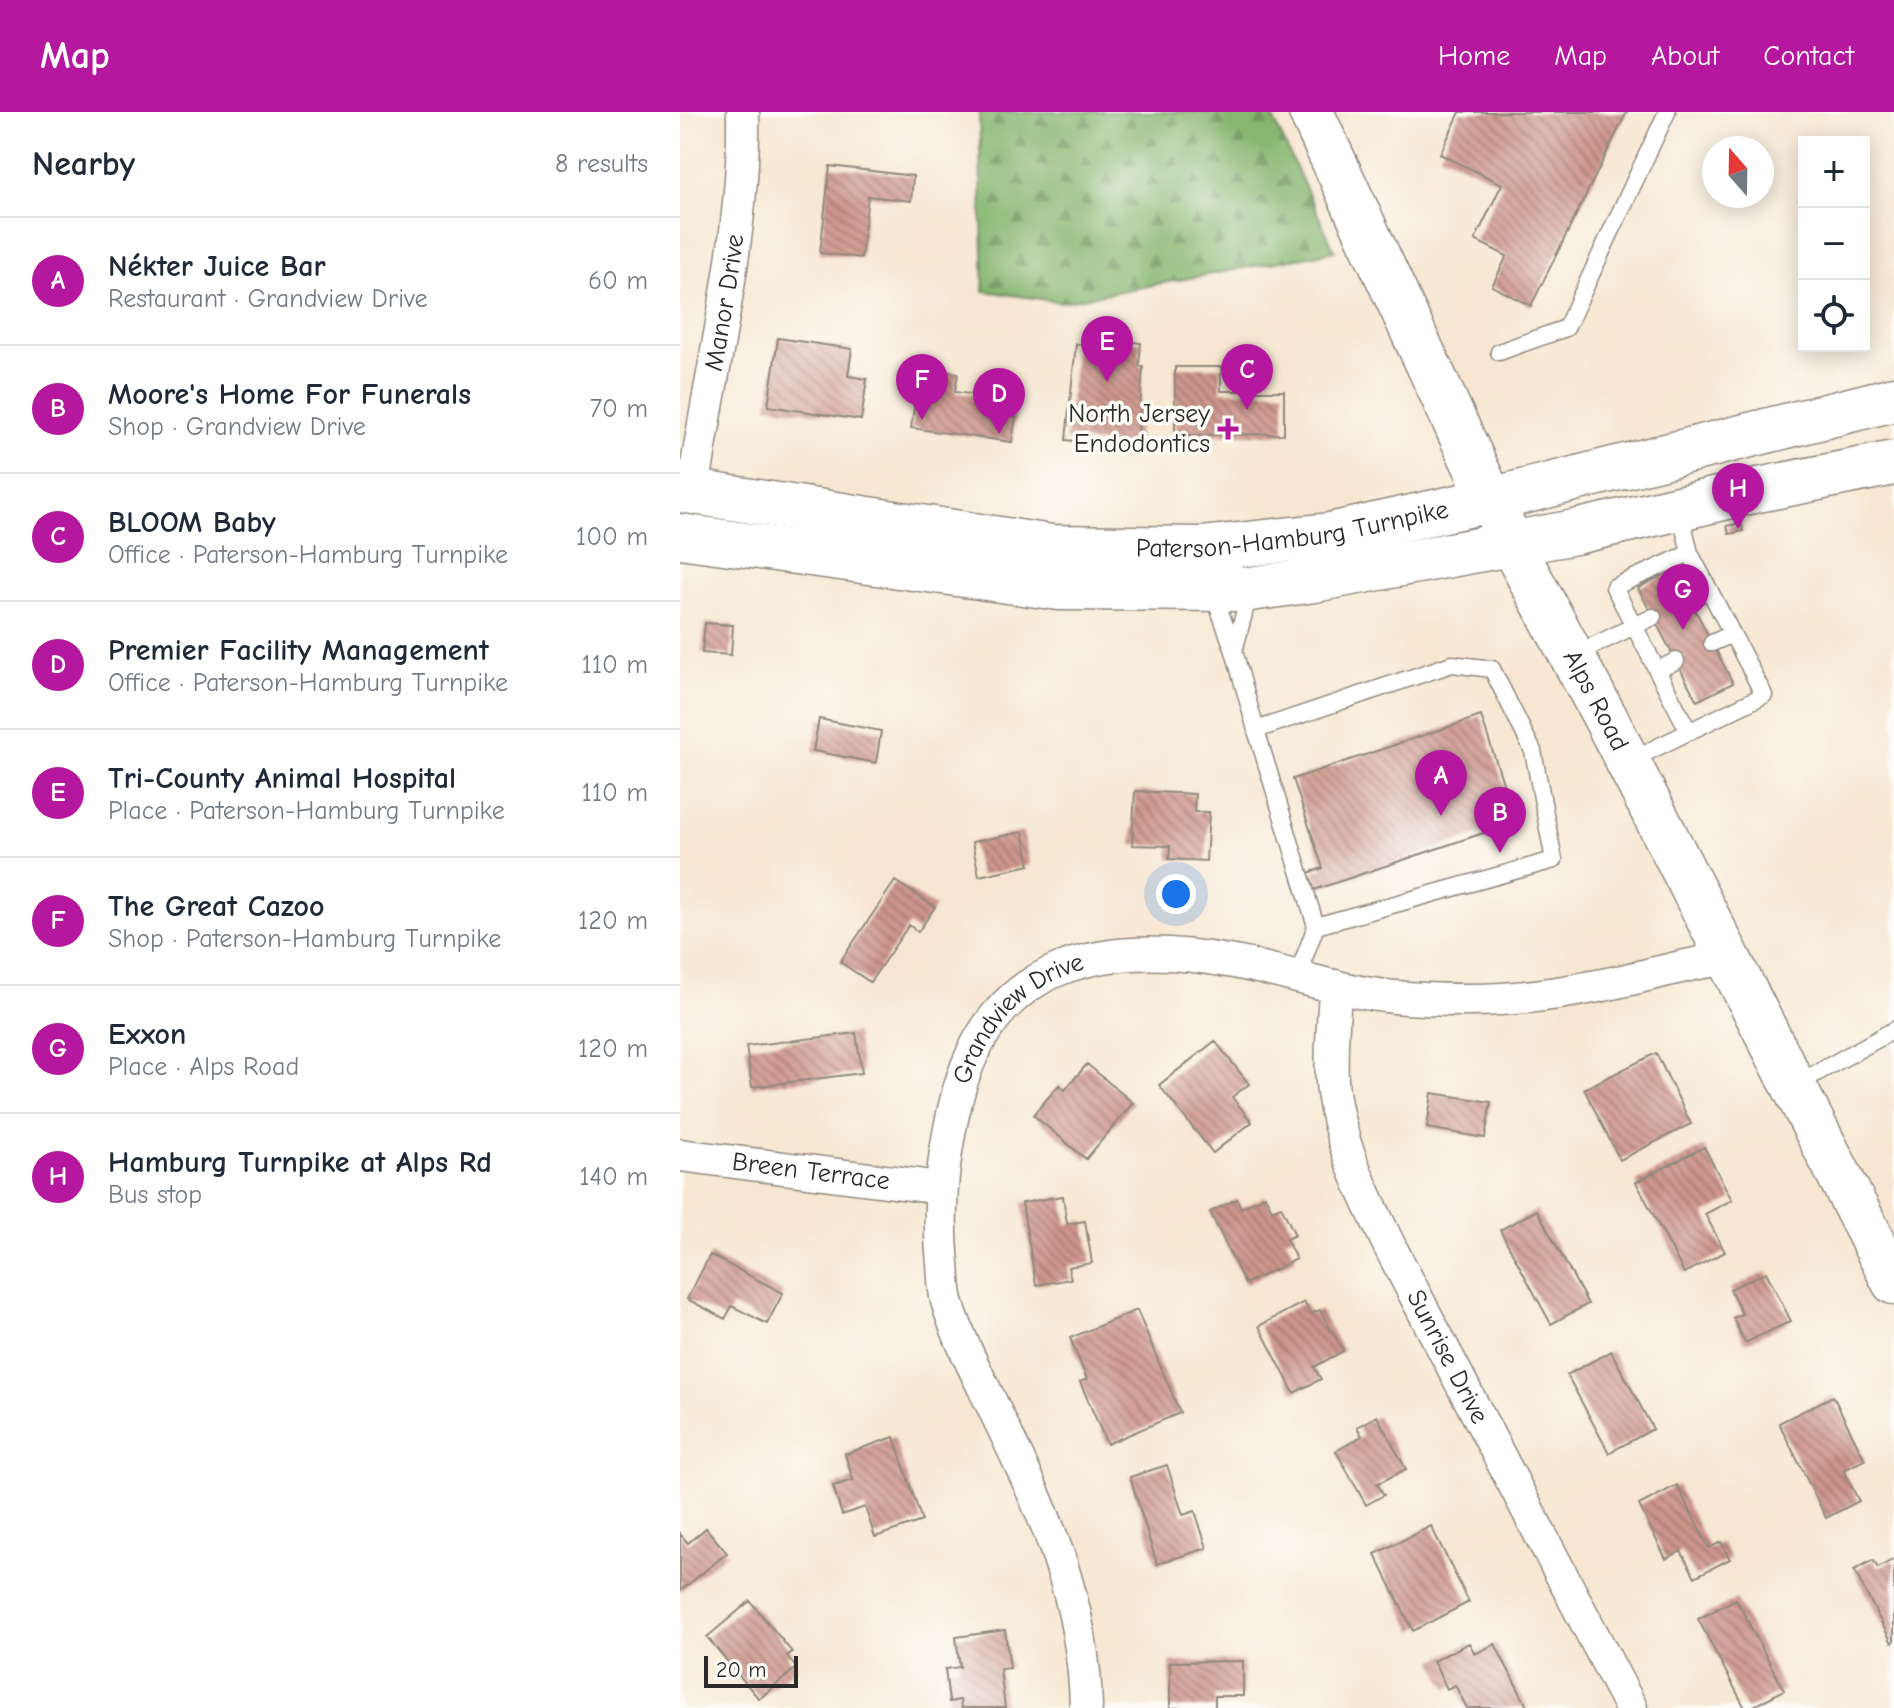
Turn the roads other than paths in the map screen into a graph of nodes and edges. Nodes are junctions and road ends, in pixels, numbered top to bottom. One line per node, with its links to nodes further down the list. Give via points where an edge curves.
1 (743, 112): 7 (street, Manor Drive, via 743,164 725,313)
2 (1311, 112): 8 (main road, Alps Road)
3 (1667, 112): 4 (lane, via 1566,328)
4 (1499, 352)
5 (1894, 399): 8 (main road, Paterson-Hamburg Turnpike)
6 (1894, 463): 9 (main road, Paterson-Hamburg Turnpike)
7 (687, 491): 8 (main road, Paterson-Hamburg Turnpike, via 1051,547 1201,549 1330,535)
8 (1490, 500): 11 (main road, Alps Road)
9 (1679, 507): 11 (main road, Paterson-Hamburg Turnpike); 12 (lane)
10 (680, 536): 13 (main road, Paterson-Hamburg Turnpike, via 1059,588)
11 (1511, 543): 13 (main road, Paterson-Hamburg Turnpike); 21 (main road, Alps Road)
12 (1690, 553): 14 (lane); 17 (lane, via 1614,587)
13 (1231, 590): 20 (lane); 20 (lane)
14 (1709, 590): 15 (lane); 18 (lane)
15 (1689, 599)
16 (1653, 617): 17 (lane)
17 (1635, 626): 21 (lane); 23 (lane)
18 (1732, 634): 19 (lane); 25 (lane, via 1764,695)
19 (1712, 643)
20 (1234, 651): 24 (lane)
21 (1572, 656): 26 (main road, Alps Road)
22 (1676, 661): 23 (lane)
23 (1657, 670): 25 (lane)
24 (1256, 730): 27 (lane); 27 (lane, via 1452,664 1492,669 1533,751 1554,860)
25 (1689, 732): 26 (lane)
26 (1628, 761): 28 (main road, Alps Road)
27 (1316, 926): 29 (lane)
28 (1727, 958): 30 (street, Grandview Drive, via 1519,998 1389,996); 32 (main road, Alps Road)
29 (1297, 977): 30 (street, Grandview Drive); 34 (street, Grandview Drive, via 1177,954 1121,955 1051,971 1021,989 995,1015 975,1047 960,1085)
30 (1335, 986): 37 (street, Sunrise Drive, via 1333,1090 1355,1173)
31 (1894, 1030): 32 (lane)
32 (1794, 1086): 35 (main road, Alps Road)
33 (680, 1155): 34 (street, Breen Terrace)
34 (941, 1188): 36 (street, Grandview Drive, via 946,1298 1045,1516 1066,1575)
35 (1894, 1282)
36 (1086, 1708)
37 (1631, 1708)

